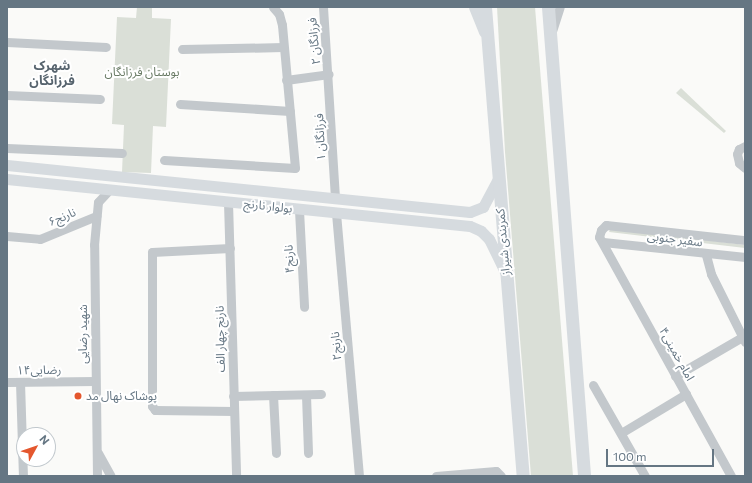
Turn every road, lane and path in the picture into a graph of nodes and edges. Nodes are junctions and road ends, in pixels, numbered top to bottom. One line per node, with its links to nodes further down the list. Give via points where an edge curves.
1 (273, 7): 11 (street, via 279,14 282,25)
2 (323, 7): 13 (street, فرزانگان ۲)
3 (474, 7): 9 (main road)
4 (485, 7): 9 (highway, کمربندی شیراز)
5 (548, 7): 7 (highway)
6 (560, 7): 7 (street)
7 (550, 36): 67 (highway)
8 (7, 42): 10 (street)
9 (488, 42): 26 (highway, کمربندی شیراز)
10 (106, 47)
11 (283, 47): 12 (street); 14 (street)
12 (182, 49)
13 (329, 74): 14 (street); 28 (street, فرزانگان ۱)
14 (286, 80): 18 (street)
15 (7, 95): 16 (street)
16 (100, 99)
17 (180, 104): 18 (street)
18 (290, 111): 22 (street, via 295,168)
19 (745, 146): 24 (street, via 739,149 737,154 739,163)
20 (7, 148): 21 (street)
21 (122, 153)
22 (164, 160)
23 (7, 165): 28 (main road, بولوار نارنج)
24 (745, 168)
25 (7, 179): 27 (main road, بولوار نارنج)
26 (498, 179): 31 (main road, via 483,207); 41 (highway, کمربندی شیراز)
27 (109, 190): 29 (main road, بولوار نارنج); 33 (street, via 98,202)
28 (335, 199): 31 (main road, بولوار نارنج)
29 (228, 202): 30 (main road, بولوار نارنج); 38 (street, نارنج چهار الف)
30 (299, 210): 32 (main road, بولوار نارنج); 42 (street, نارنج۴)
31 (470, 212): 34 (main road, via 476,217)
32 (336, 213): 34 (main road, بولوار نارنج); 63 (street, نارنج۲)
33 (96, 216): 35 (street, نارنج۶, via 40,239); 45 (street, شهید رضایی)
34 (470, 226): 41 (main road, بولوار نارنج, via 481,231 489,239)
35 (7, 236)
36 (745, 240): 37 (street, سفیر جنوبی, via 606,225 599,237)
37 (603, 242): 39 (street, سفیر جنوبی); 44 (street, امام خمینی۴)
38 (230, 248): 53 (street, نارنج چهار الف); 54 (street, via 152,252 152,406 155,410)
39 (706, 255): 40 (street, سفیر جنوبی); 43 (street, via 711,274)
40 (745, 257)
41 (506, 272): 66 (highway, کمربندی شیراز)
42 (304, 308)
43 (744, 339): 44 (street)
44 (675, 376): 50 (street, امام خمینی۴)
45 (95, 381): 47 (street, رضایی۱۴); 56 (street, شهید رضایی)
46 (7, 382): 47 (street, رضایی۱۴)
47 (20, 382): 59 (street)
48 (593, 385): 55 (street)
49 (321, 394): 52 (street)
50 (686, 394): 55 (street); 69 (street, امام خمینی۴)
51 (273, 395): 52 (street); 53 (street); 58 (street)
52 (306, 395): 57 (street)
53 (233, 396): 54 (street, نارنج چهار الف)
54 (234, 411): 62 (street, نارنج چهار الف)
55 (621, 433): 68 (street)
56 (97, 452): 60 (street, شهید رضایی); 61 (street)
57 (308, 452)
58 (276, 453)
59 (23, 476)
60 (97, 476)
61 (112, 476)
62 (236, 476)
63 (359, 476)
64 (436, 476): 65 (street, via 496,471)
65 (501, 476)
66 (523, 476)
67 (584, 476)
68 (645, 476)
69 (731, 476)

